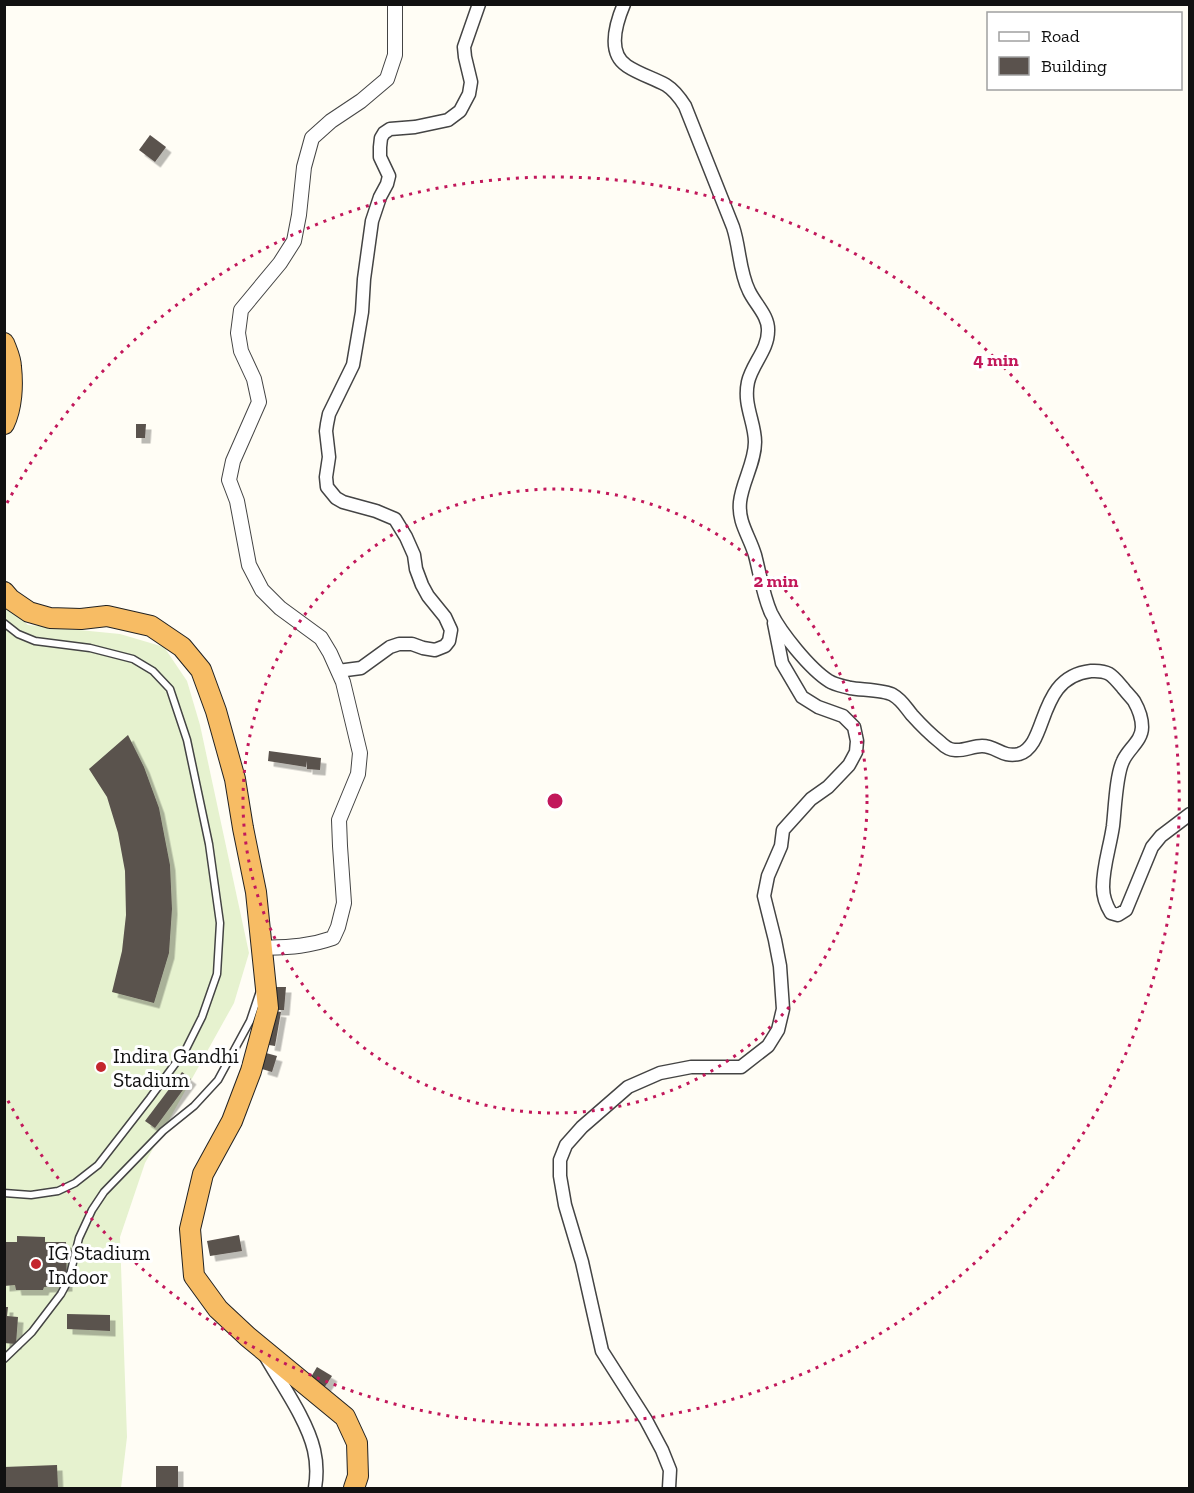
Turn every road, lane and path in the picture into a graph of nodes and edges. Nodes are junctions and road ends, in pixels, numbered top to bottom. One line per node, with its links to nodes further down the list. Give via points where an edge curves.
1 (394, 4): 9 (street, via 395,55 387,79 312,138 294,241 241,310 238,333 259,402 233,461 229,480 249,565 262,590 321,638)
2 (479, 4): 9 (street, via 464,47 471,82 460,111 448,120 390,129 381,138 380,157 389,176 372,221 353,365 329,414 326,432 327,487 343,502 395,519 414,555 422,585 451,630 449,640 435,650 399,644 361,668)
3 (624, 4): 7 (street, via 616,35 617,56 628,68 667,86 685,106 733,227 745,280 769,329 747,385 755,445 740,516)
4 (4, 343): 5 (highway, via 11,365 9,416)
5 (4, 424)
6 (4, 592): 11 (highway, via 29,612 50,618 107,616 151,626 182,647 201,670 235,779 256,892)
7 (772, 614): 10 (street, via 793,645 829,681 891,694 927,731 954,750 984,746 1003,754 1025,751 1033,742 1053,694 1066,679 1091,671 1111,674 1134,702 1142,728 1122,761 1119,774 1104,872 1104,896 1111,913 1118,915 1126,910 1152,847); 18 (street, via 782,663 802,698 843,716 854,727 857,741 849,765 783,830 781,846 768,876 764,896 781,977 783,1010 778,1030 768,1046 741,1067 691,1067 660,1073 628,1087 582,1127 566,1145 560,1160 565,1205 602,1351 662,1450 670,1470)
8 (4, 623): 13 (lane, via 35,641 90,648 133,659 153,670 170,689 192,763 220,923 217,974 186,1049 98,1165 58,1191)
9 (338, 671): 11 (street, via 360,753 358,774 339,820 344,903 338,927 333,938 320,942)
10 (1190, 814)
11 (261, 948): 12 (highway)
12 (264, 977): 14 (highway, via 268,1008 251,1071 232,1121 203,1173 190,1229 194,1276 218,1309); 15 (lane, via 250,1021 218,1080 104,1192 79,1238 61,1294 32,1332)
13 (4, 1193)
14 (261, 1348): 16 (street, via 304,1423 314,1451); 17 (highway, via 345,1417 357,1443 358,1476)
15 (4, 1359)
16 (315, 1488)
17 (354, 1488)
18 (669, 1488)

